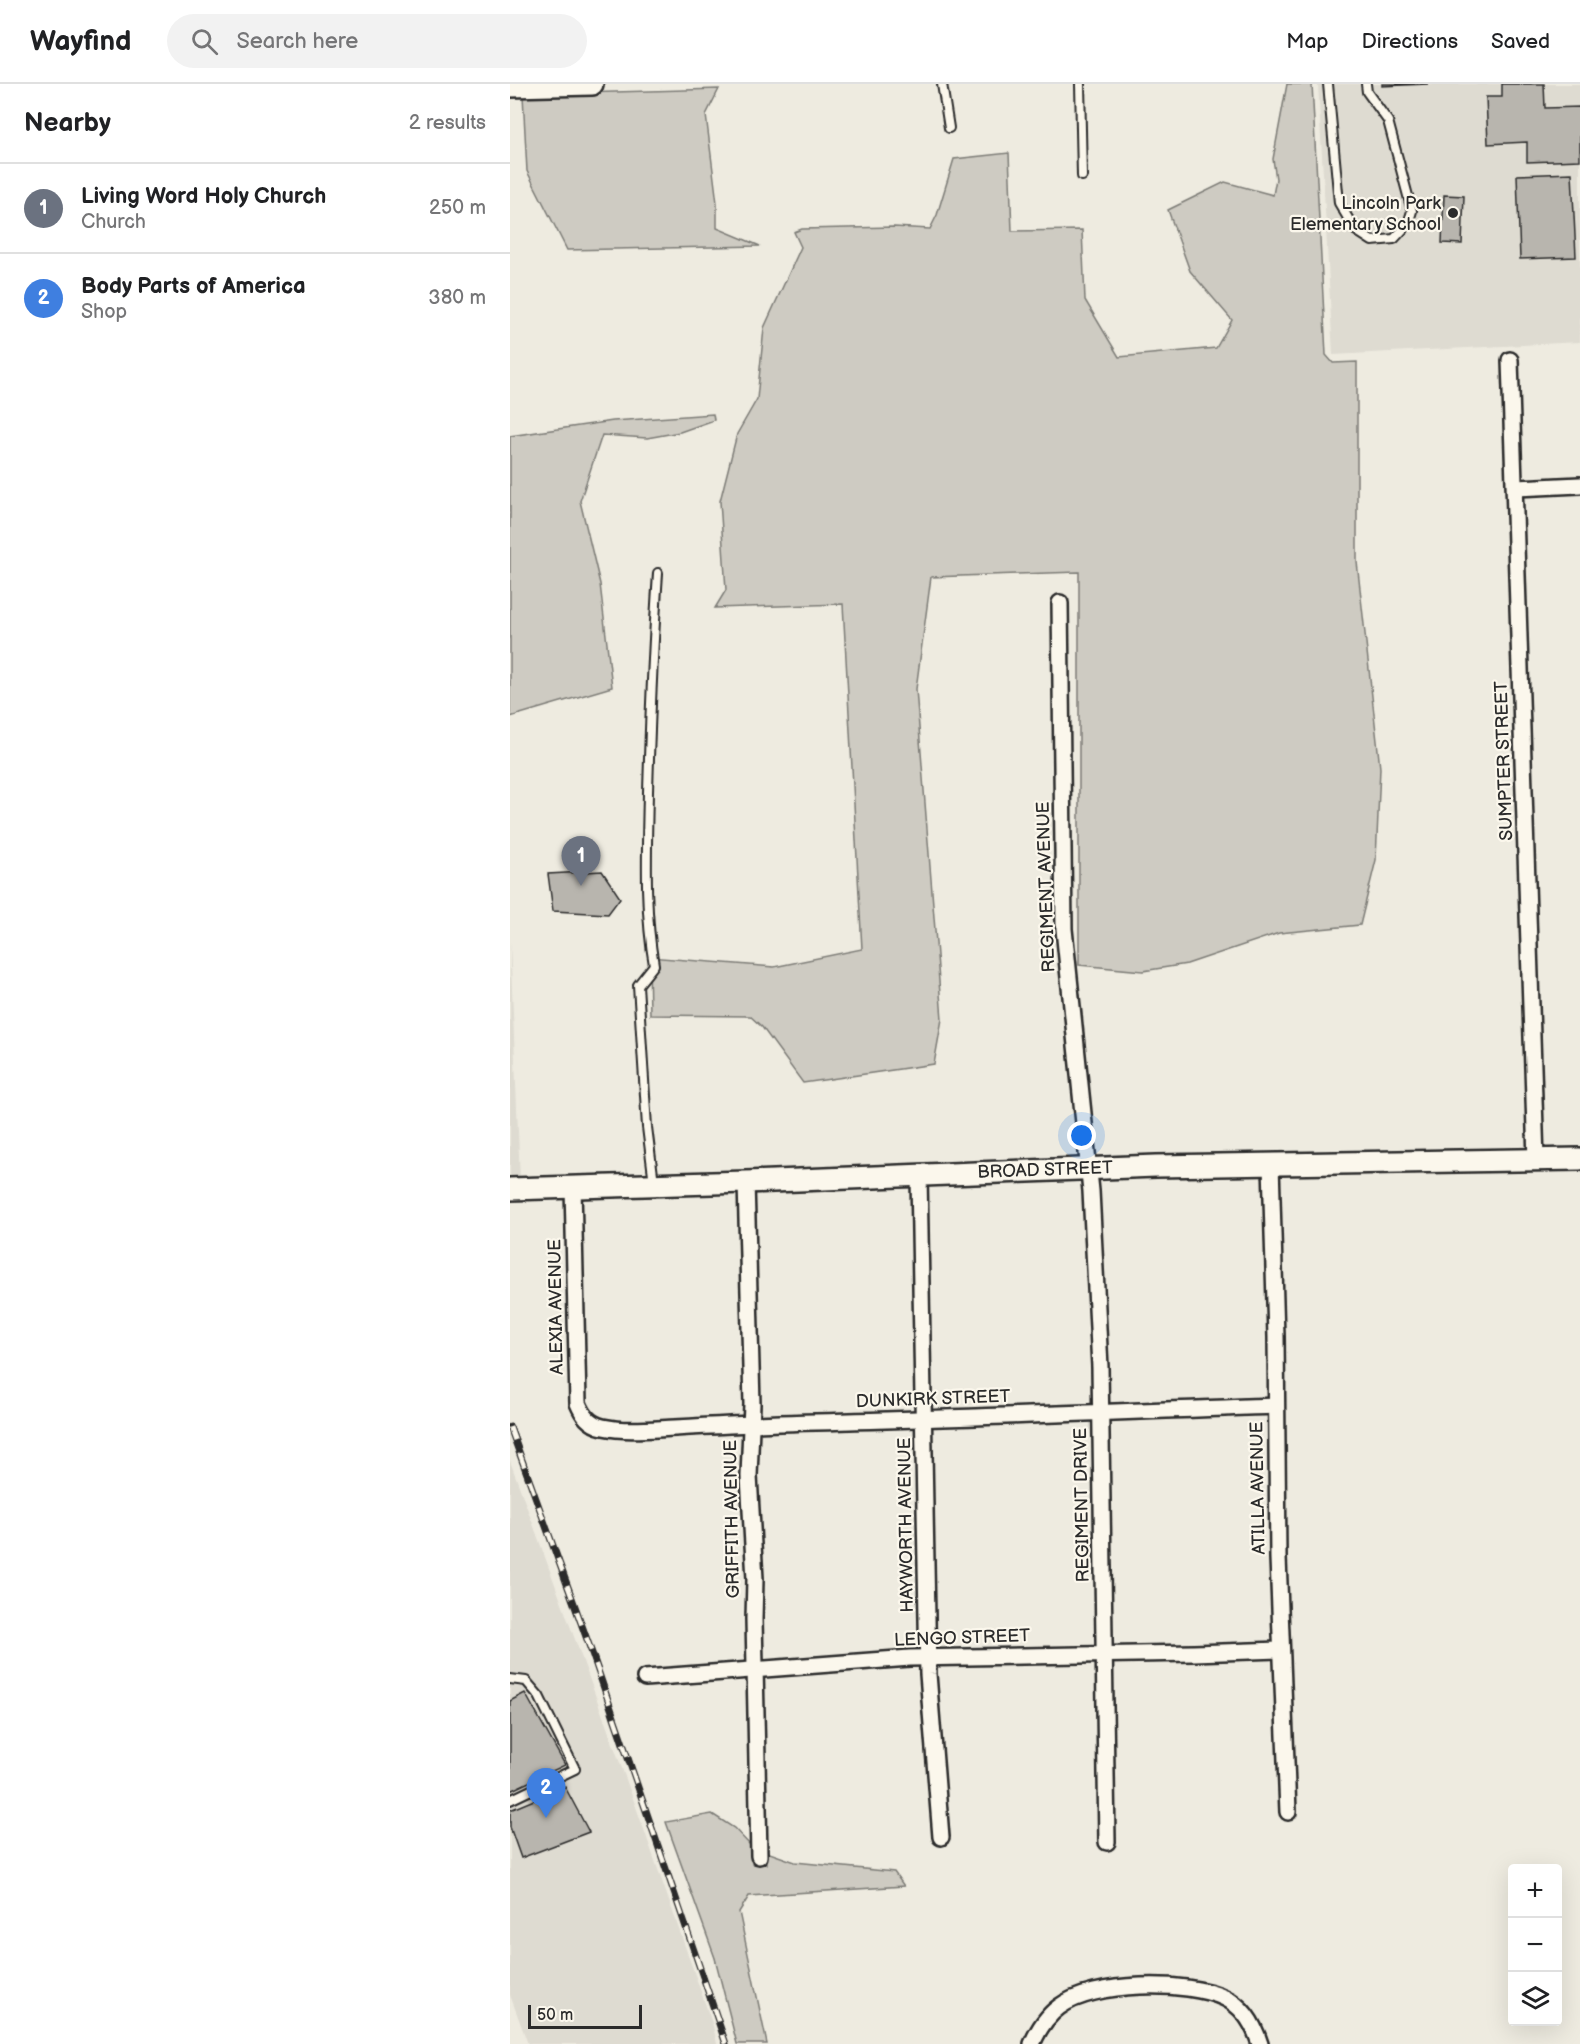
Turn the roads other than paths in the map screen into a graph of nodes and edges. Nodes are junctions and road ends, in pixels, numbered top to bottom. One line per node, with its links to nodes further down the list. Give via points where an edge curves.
1 (592, 84): 6 (street)
2 (942, 84): 7 (lane)
3 (1080, 84): 8 (lane)
4 (1328, 84): 5 (lane, via 1339,203 1355,230 1372,241 1394,239 1408,224 1412,210 1388,121 1367,92)
5 (1366, 84)
6 (510, 86)
7 (949, 128)
8 (1082, 176)
9 (1510, 360): 11 (street, SUMPTER STREET)
10 (1580, 485): 11 (street)
11 (1515, 488): 15 (street, SUMPTER STREET)
12 (658, 573): 20 (lane, via 646,849 649,937 654,965 638,985)
13 (1060, 603): 17 (street, REGIMENT AVENUE, via 1064,929)
14 (1580, 1159): 15 (street, BROAD STREET)
15 (1536, 1160): 16 (street, BROAD STREET)
16 (1271, 1164): 17 (street, BROAD STREET); 23 (street, ATILLA AVENUE)
17 (1088, 1168): 18 (street, BROAD STREET); 24 (street, REGIMENT DRIVE)
18 (919, 1176): 19 (street, BROAD STREET); 25 (street, HAYWORTH AVENUE)
19 (746, 1182): 20 (street, BROAD STREET); 27 (street, GRIFFITH AVENUE)
20 (654, 1185): 21 (street, BROAD STREET)
21 (573, 1187): 22 (street, BROAD STREET); 26 (street, ALEXIA AVENUE, via 578,1403)
22 (510, 1189)
23 (1276, 1406): 24 (street, DUNKIRK STREET); 28 (street, ATILLA AVENUE)
24 (1100, 1413): 25 (street, DUNKIRK STREET); 29 (street, REGIMENT DRIVE)
25 (924, 1419): 27 (street, DUNKIRK STREET); 30 (street, HAYWORTH AVENUE)
26 (591, 1423): 27 (street, DUNKIRK STREET, via 618,1429)
27 (750, 1424): 31 (street, GRIFFITH AVENUE)
28 (1281, 1650): 29 (street, LENGO STREET); 35 (street, ATILLA AVENUE)
29 (1104, 1654): 30 (street, LENGO STREET); 37 (street, REGIMENT DRIVE)
30 (929, 1659): 31 (street, LENGO STREET); 36 (street, HAYWORTH AVENUE)
31 (754, 1668): 32 (street, LENGO STREET); 38 (street, GRIFFITH AVENUE)
32 (645, 1678)
33 (510, 1679): 34 (lane, via 526,1681 539,1696 575,1769)
34 (510, 1800)
35 (1288, 1812)
36 (941, 1837)
37 (1107, 1842)
38 (759, 1856)
39 (1032, 2044): 40 (street, via 1047,2019 1072,1999 1094,1991 1152,1986 1181,1987 1226,1998 1249,2018)
40 (1260, 2044)

